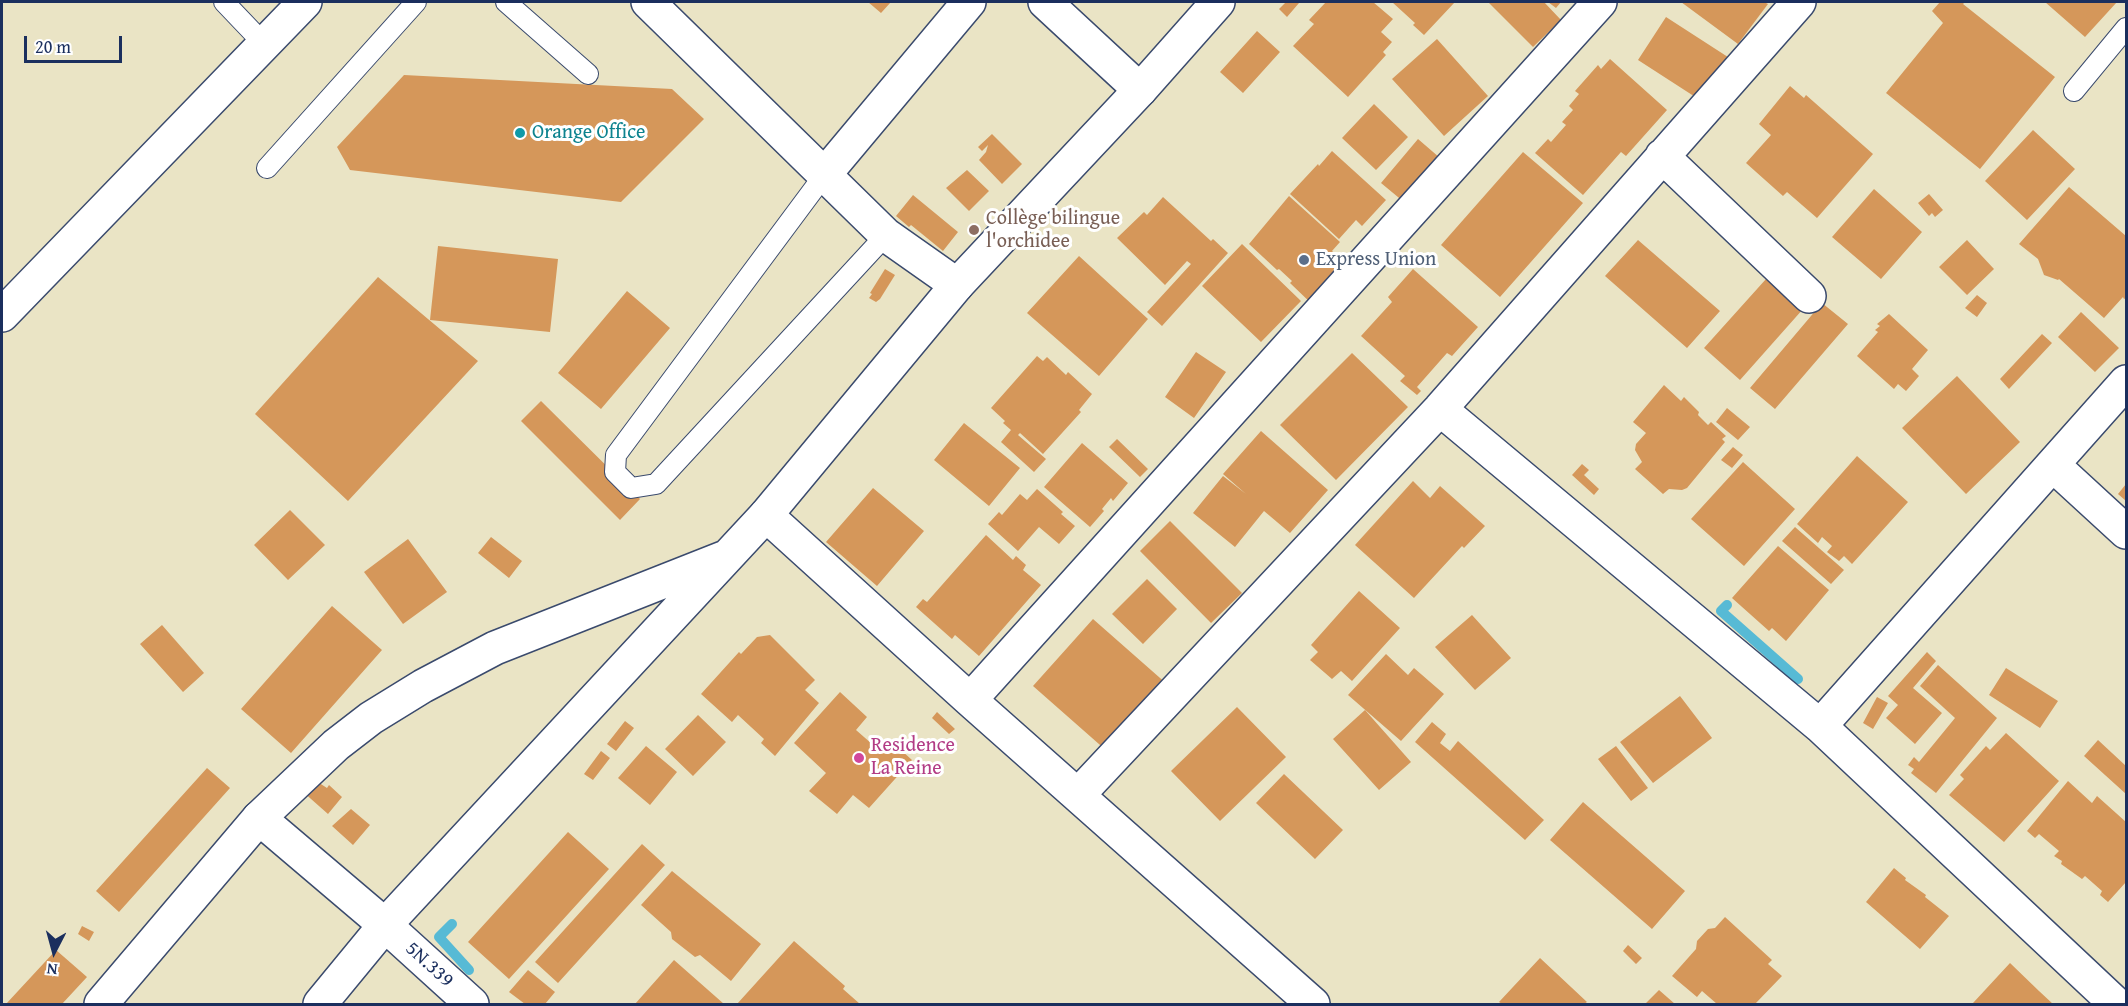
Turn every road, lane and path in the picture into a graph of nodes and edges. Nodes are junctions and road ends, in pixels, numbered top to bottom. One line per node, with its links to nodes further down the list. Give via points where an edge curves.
1 (224, 2): 12 (lane)
2 (305, 2): 12 (street)
3 (416, 2): 17 (lane)
4 (506, 2): 13 (lane)
5 (648, 2): 18 (street)
6 (969, 2): 18 (street)
7 (1045, 2): 14 (street)
8 (1218, 2): 14 (street)
9 (1600, 2): 29 (street)
10 (1799, 2): 16 (street)
11 (2127, 28): 15 (lane)
12 (264, 44): 22 (street)
13 (588, 74)
14 (1140, 90): 20 (street)
15 (2074, 91)
16 (1662, 156): 21 (street); 24 (street)
17 (267, 168)
18 (825, 174): 19 (street); 19 (lane, via 616,454 615,472 631,488 656,484)
19 (886, 235): 20 (street)
20 (957, 285): 26 (street)
21 (1809, 296)
22 (2, 315)
23 (2127, 382): 25 (street)
24 (1440, 408): 30 (street); 31 (street)
25 (2053, 465): 27 (street); 30 (street)
26 (766, 515): 28 (street); 29 (street)
27 (2127, 532)
28 (731, 555): 32 (street, via 495,648 423,686 336,745); 33 (street)
29 (970, 700): 31 (street)
30 (1820, 726): 38 (street)
31 (1078, 795): 37 (street)
32 (259, 818): 33 (street, 5N.339); 34 (street)
33 (385, 926): 35 (street); 36 (street, 5N.339)
34 (101, 1005)
35 (320, 1005)
36 (472, 1005)
37 (1313, 1005)
38 (2116, 1005)

